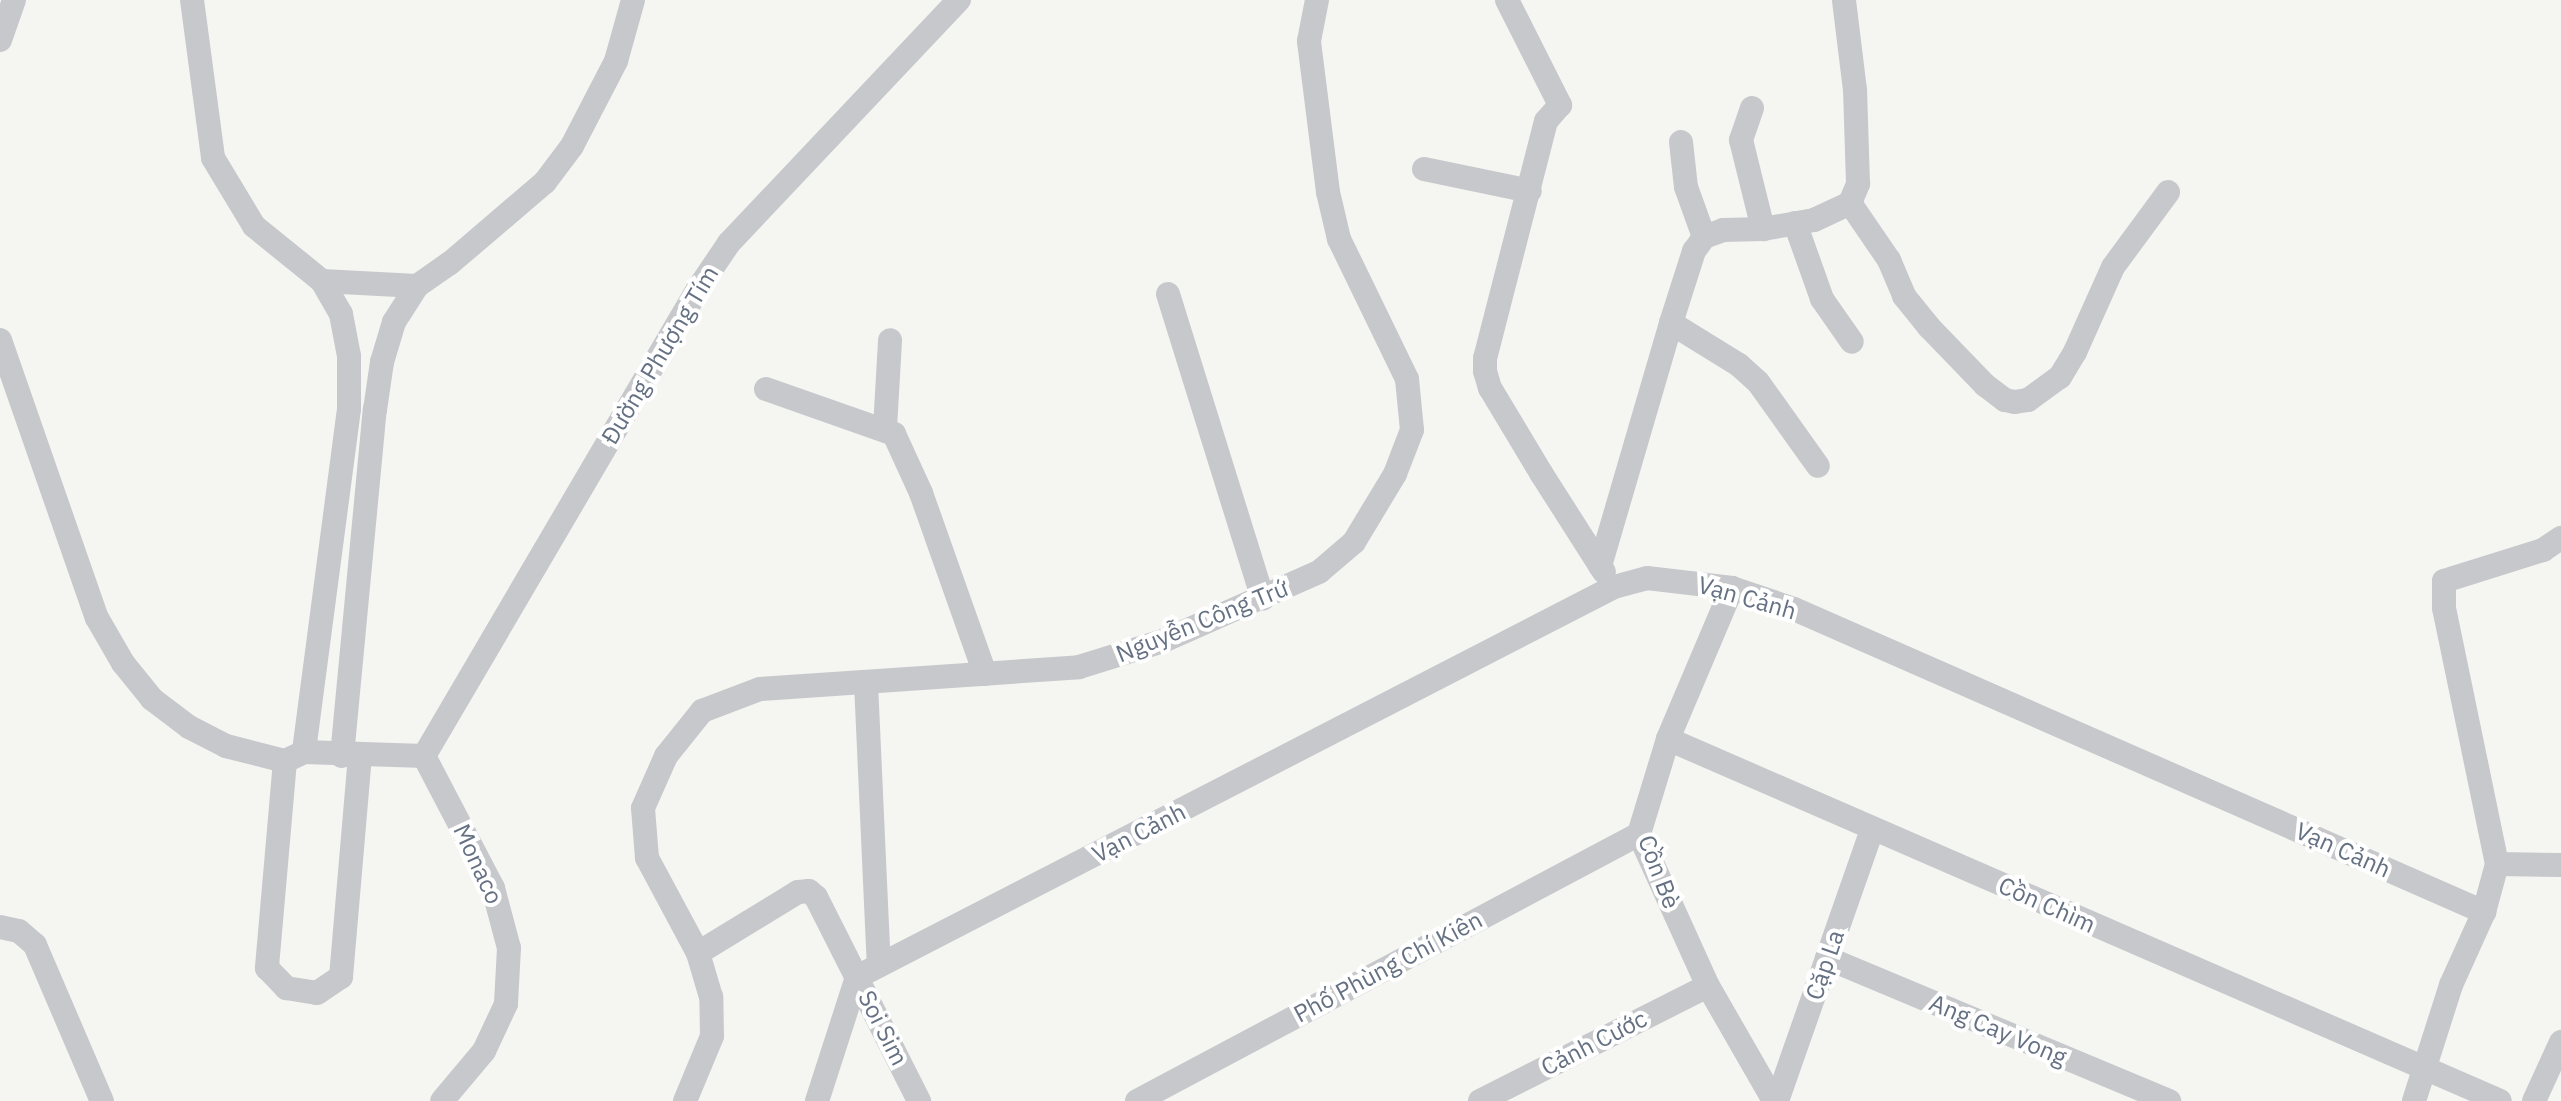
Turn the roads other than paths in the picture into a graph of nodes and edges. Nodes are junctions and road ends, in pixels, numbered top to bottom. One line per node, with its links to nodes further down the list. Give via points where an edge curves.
1 (14, 0): 8 (street)
2 (192, 0): 18 (street, via 213,158 254,226)
3 (633, 0): 19 (street, via 616,61 595,108 545,182)
4 (959, 0): 37 (street, Đường Phượng Tím, via 729,243)
5 (1317, 0): 32 (street, Nguyễn Công Trứ, via 1309,41 1328,192 1339,239 1407,379 1412,430 1395,474 1354,542 1319,572)
6 (1507, 0): 12 (street, via 1560,102 1546,121)
7 (1844, 0): 14 (street, via 1855,90 1858,184)
8 (0, 40)
9 (1752, 108): 16 (street, via 1741,140)
10 (1681, 142): 17 (street, via 1686,187)
11 (1424, 169): 12 (street)
12 (1530, 191): 29 (street, via 1485,371 1490,388)
13 (2168, 192): 14 (street, via 2113,267 2060,377 2028,400 2015,402 1985,385 1929,327 1904,296 1889,260)
14 (1850, 203): 15 (street)
15 (1795, 223): 16 (street); 24 (street, via 1822,299)
16 (1763, 229): 17 (street, via 1723,230)
17 (1704, 237): 21 (street, via 1694,251)
18 (322, 281): 19 (street); 38 (street, via 341,314 349,356 349,409)
19 (417, 286): 36 (street, via 394,322 382,362)
20 (1168, 294): 32 (street)
21 (1671, 323): 27 (street, via 1758,382); 29 (street)
22 (0, 340): 38 (street, via 97,618 123,663 152,699 189,727 226,746)
23 (890, 340): 26 (street)
24 (1852, 342)
25 (766, 389): 26 (street)
26 (885, 428): 33 (street, via 906,456)
27 (1818, 466)
28 (2561, 538): 41 (street, via 2543,550 2444,581 2444,608)
29 (1600, 566): 30 (street)
30 (1614, 587): 31 (street, Vạn Cảnh, via 1647,578); 47 (street, Vạn Cảnh)
31 (1732, 588): 35 (street, Cồn Bè); 43 (street, Vạn Cảnh, via 1808,615)
32 (1263, 599): 33 (street, Nguyễn Công Trứ, via 1163,641 1079,667)
33 (985, 674): 34 (street, Nguyễn Công Trứ)
34 (866, 683): 45 (street, Nguyễn Công Trứ, via 760,689 702,711 666,756 643,808 647,858); 47 (street)
35 (1668, 739): 39 (street, Cồn Chìm); 40 (street, Cồn Bè)
36 (351, 756): 37 (street); 38 (street); 38 (street, via 341,977 317,993 286,988 267,968)
37 (424, 756): 53 (street, Monaco, via 493,888 509,948 506,1004 484,1051)
38 (295, 757)
39 (1872, 829): 46 (street, Cặp La); 51 (street, Cồn Chìm)
40 (1639, 834): 49 (street, Cồn Bè); 57 (street, Phố Phùng Chí Kiên)
41 (2497, 864): 42 (street); 43 (street)
42 (2561, 865)
43 (2484, 912): 51 (street, via 2451,985)
44 (0, 927): 52 (street, via 19,931 35,945)
45 (698, 953): 48 (street, via 798,892 809,891); 54 (street, Nguyễn Công Trứ, via 711,997 712,1036)
46 (1827, 958): 59 (street, Cặp La); 60 (street, Ang Cay Vong)
47 (879, 966): 48 (street, Soi Sim)
48 (857, 977): 55 (street); 56 (street, Soi Sim)
49 (1708, 986): 58 (street, Cảnh Cước); 59 (street, Cồn Bè)
50 (2561, 1042): 63 (street)
51 (2426, 1072): 61 (street); 62 (street, Cồn Chìm)
52 (102, 1101)
53 (442, 1101)
54 (685, 1101)
55 (817, 1101)
56 (919, 1101)
57 (1137, 1101)
58 (1480, 1101)
59 (1775, 1101)
60 (2169, 1101)
61 (2414, 1101)
62 (2500, 1101)
63 (2534, 1101)

